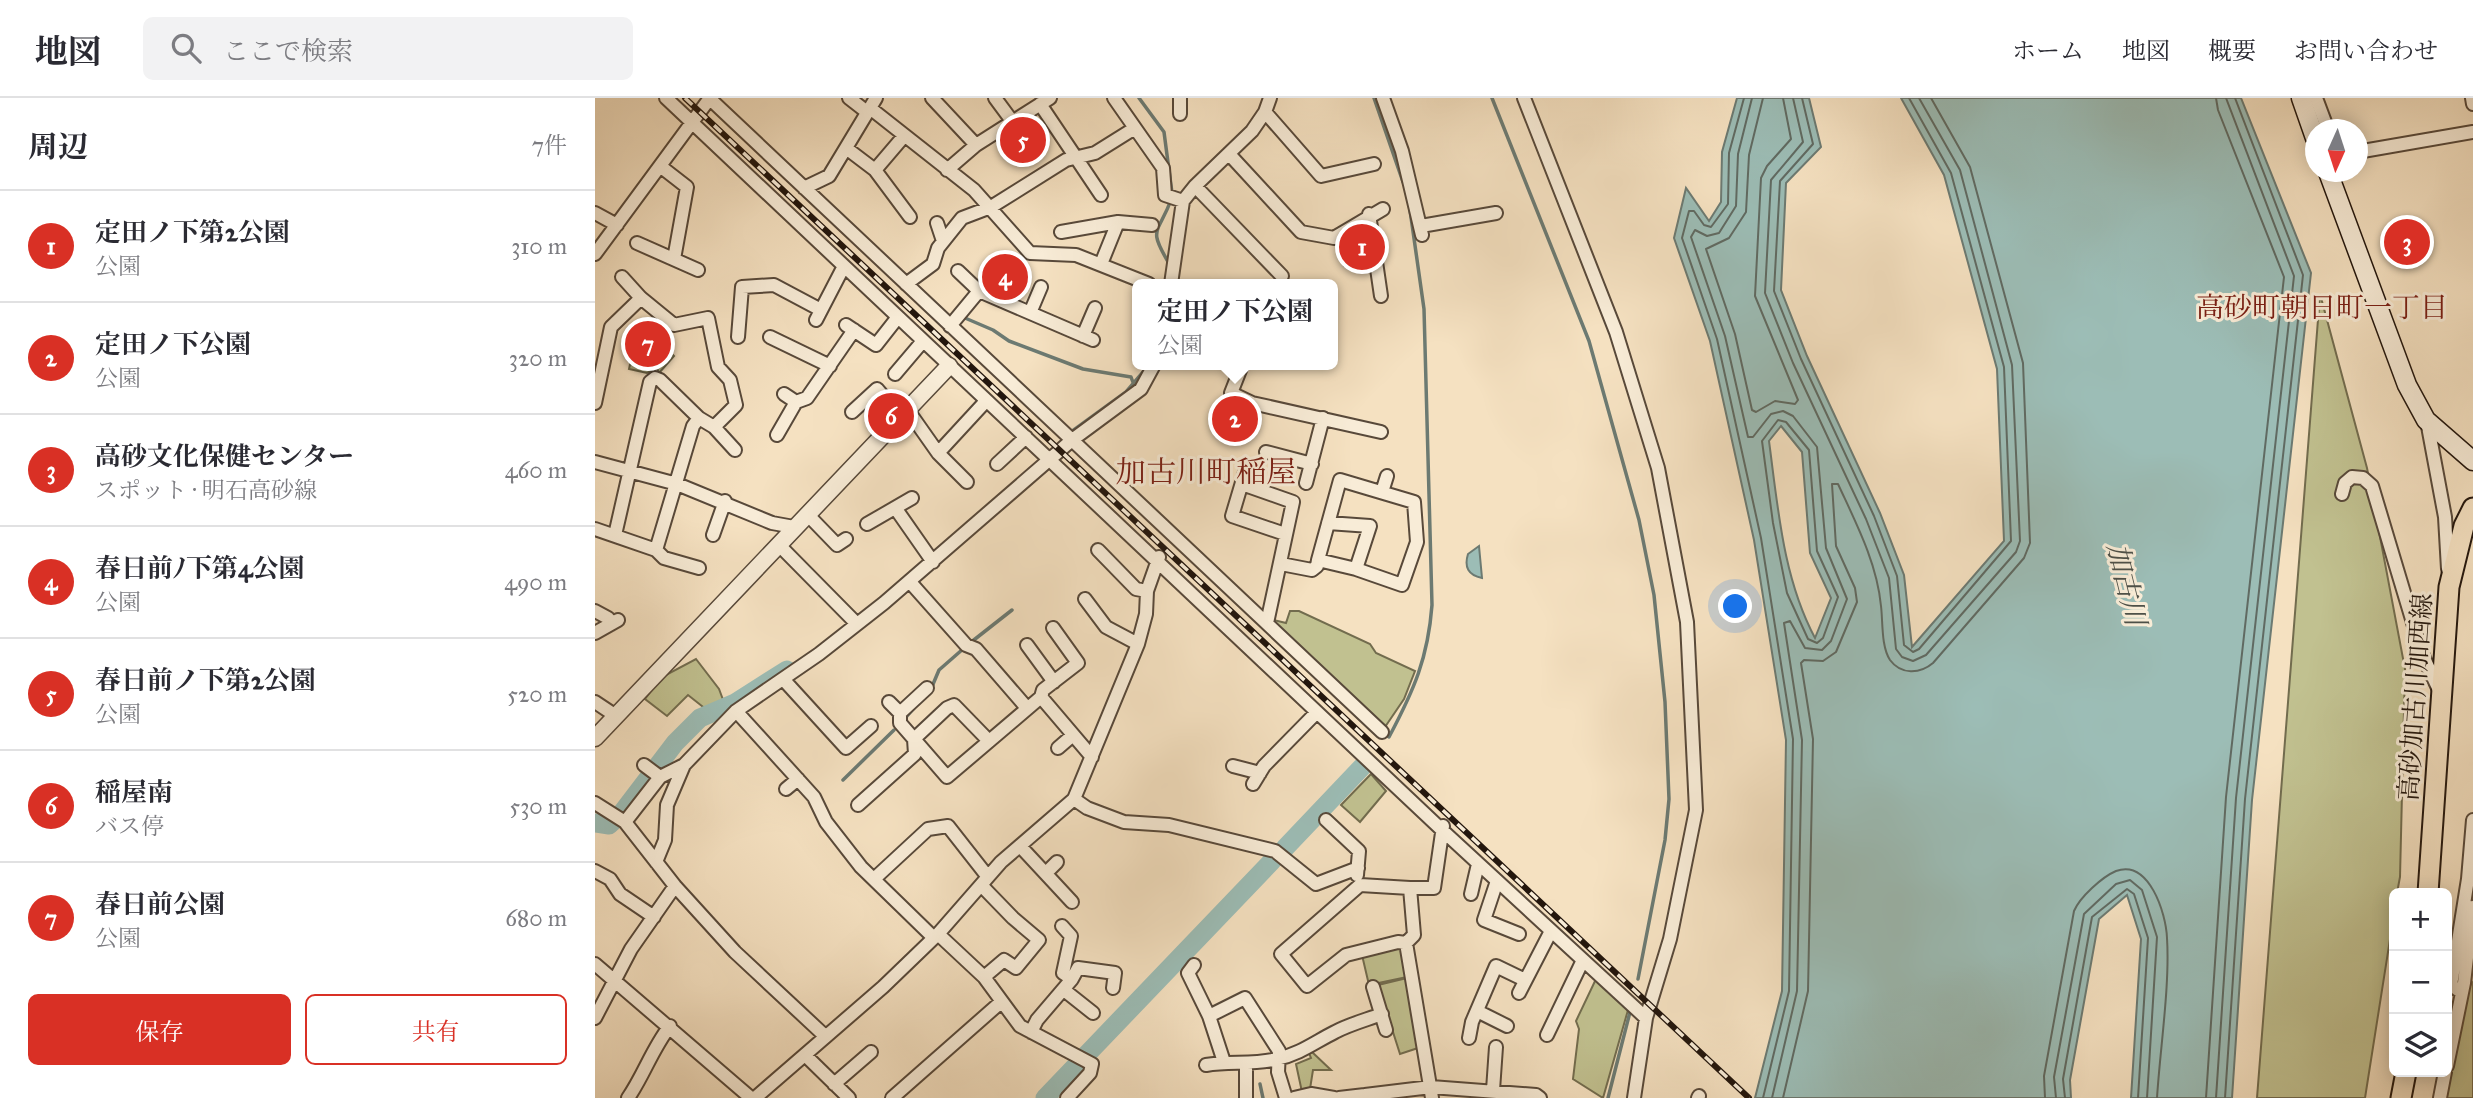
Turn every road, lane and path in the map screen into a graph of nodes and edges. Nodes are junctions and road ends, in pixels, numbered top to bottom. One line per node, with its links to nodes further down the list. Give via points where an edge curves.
1 (666, 98): 23 (street)
2 (710, 98): 23 (street); 39 (street)
3 (849, 98): 17 (street)
4 (932, 98): 28 (street)
5 (995, 98): 22 (street)
6 (1114, 98): 25 (street)
7 (1180, 98): 19 (street)
8 (1270, 98): 18 (street)
9 (1383, 98): 46 (street, via 1422,230)
10 (1524, 98): 24 (street)
11 (1531, 98): 24 (street)
12 (2301, 98): 20 (main road)
13 (2316, 98): 21 (street)
14 (2472, 98): 16 (street)
15 (1045, 101): 22 (street); 32 (street)
16 (2473, 104)
17 (871, 106): 27 (street); 29 (street)
18 (1265, 113): 31 (street); 33 (street, via 1321,176)
19 (1180, 114)
20 (2308, 119)
21 (2324, 119)
22 (1012, 121): 28 (street)
23 (691, 122): 34 (street); 58 (street)
24 (1534, 123): 224 (street, via 1616,332 1658,468 1687,622 1696,810 1670,939)
25 (1135, 128): 32 (street); 41 (street, via 1163,168 1165,195)
26 (2473, 132): 30 (street)
27 (904, 136): 35 (street); 36 (street)
28 (976, 145): 36 (street)
29 (846, 148): 35 (street); 39 (street, via 829,176)
30 (2368, 150)
31 (1229, 154): 38 (street); 45 (street, via 1301,232 1334,238)
32 (1079, 159): 40 (street); 42 (street, via 1066,160)
33 (1366, 163)
34 (660, 166): 50 (street); 56 (street, via 687,187)
35 (875, 170): 47 (street, via 907,200)
36 (947, 170): 42 (street)
37 (2332, 182): 91 (main road, via 2407,385)
38 (1195, 186): 41 (street); 62 (street)
39 (804, 188): 65 (street)
40 (1101, 195)
41 (1183, 201): 64 (street)
42 (991, 207): 53 (street, via 962,218); 57 (street, via 1030,253 1076,254)
43 (1383, 209): 45 (street)
44 (595, 213): 50 (street)
45 (1369, 214): 68 (street)
46 (1496, 214)
47 (910, 217)
48 (1118, 222): 51 (street); 52 (street); 57 (street)
49 (937, 223): 53 (street)
50 (617, 225): 55 (street)
51 (1151, 225)
52 (1062, 232)
53 (943, 241): 65 (street, via 933,264)
54 (637, 243): 56 (street)
55 (595, 254)
56 (674, 259): 59 (street)
57 (1101, 264): 63 (street)
58 (844, 266): 72 (street); 74 (street, via 818,315 774,285 742,287)
59 (698, 270)
60 (958, 271): 67 (street)
61 (622, 276): 69 (street)
62 (1282, 276)
63 (1137, 279)
64 (1172, 279)
65 (905, 284): 73 (street)
66 (1041, 287): 71 (street)
67 (979, 291): 71 (street); 73 (street)
68 (1381, 296)
69 (641, 298): 77 (street, via 611,327); 92 (street, via 674,325 708,318 718,367 730,380 736,405)
70 (1095, 308): 71 (street, via 1089,338)
71 (1030, 313)
72 (898, 317): 76 (street); 78 (street, via 872,350 850,327)
73 (950, 326): 96 (street)
74 (738, 337)
75 (770, 337): 78 (street, via 788,352)
76 (923, 341): 79 (street); 82 (street)
77 (599, 360): 86 (street)
78 (829, 366): 85 (street, via 807,398)
79 (949, 366): 84 (street); 88 (street)
80 (1151, 370): 96 (street, via 1141,389)
81 (1240, 370): 90 (street, via 1231,393 1252,403)
82 (895, 374)
83 (784, 394): 85 (street)
84 (986, 401): 95 (street); 99 (street)
85 (796, 402): 94 (street)
86 (595, 403)
87 (852, 412): 88 (street, via 877,389)
88 (904, 412): 99 (street); 118 (street)
89 (699, 418): 92 (street); 106 (street, via 672,388 655,378 650,382); 110 (street)
90 (1323, 418): 93 (street); 104 (street)
91 (2426, 420): 101 (main road); 137 (street, via 2445,517)
92 (714, 426): 97 (street)
93 (1381, 432)
94 (777, 435)
95 (1026, 437): 100 (street); 103 (street)
96 (1072, 440): 100 (street); 141 (street)
97 (735, 450)
98 (1266, 452): 104 (street)
99 (938, 453): 108 (street)
100 (1051, 459): 130 (street); 132 (street)
101 (2473, 461)
102 (595, 462): 106 (street)
103 (997, 464)
104 (1312, 464): 109 (street)
105 (1246, 469): 111 (street)
106 (630, 472): 110 (street); 124 (street)
107 (1387, 476): 112 (street)
108 (967, 482)
109 (1306, 483)
110 (677, 484): 115 (street); 128 (street)
111 (1242, 484): 123 (street, via 1293,502); 123 (street, via 1232,516)
112 (1382, 492): 119 (street, via 1340,480); 135 (street, via 1414,502 1417,542 1402,585)
113 (2342, 494): 150 (street, via 2353,477 2372,486 2424,656)
114 (912, 498): 117 (street)
115 (725, 501): 121 (street, via 772,523); 125 (street)
116 (2473, 508): 137 (main road, 高砂加古川加西線)
117 (895, 509): 120 (street); 132 (street)
118 (807, 514): 121 (street); 126 (street, via 837,545)
119 (1328, 523): 131 (street); 135 (street, via 1370,526)
120 (867, 524)
121 (794, 527): 127 (street)
122 (595, 529): 124 (street)
123 (1285, 534): 133 (street)
124 (615, 535): 128 (street)
125 (713, 535)
126 (846, 539)
127 (778, 544): 142 (street); 158 (street)
128 (656, 550): 134 (street, via 664,558)
129 (1098, 550): 138 (street, via 1114,559 1136,589)
130 (1158, 558): 138 (street); 156 (street)
131 (1318, 560): 133 (street, via 1312,570); 135 (street)
132 (933, 562): 136 (street)
133 (1281, 564): 141 (street)
134 (699, 568)
135 (1356, 569)
136 (910, 582): 142 (street); 154 (street)
137 (2449, 587): 150 (main road, 高砂加古川加西線)
138 (1147, 592): 145 (street)
139 (1085, 599): 145 (street, via 1100,610 1106,627)
140 (595, 611): 144 (street, via 615,622)
141 (1266, 623): 160 (street)
142 (857, 624): 147 (street)
143 (1053, 628): 148 (street, via 1057,643 1078,663)
144 (595, 633)
145 (1139, 644): 166 (street)
146 (1027, 645): 148 (street)
147 (783, 679): 155 (street); 159 (street, via 819,727 846,748)
148 (1054, 681): 151 (street)
149 (927, 688): 157 (street)
150 (2442, 696): 195 (main road, 高砂加古川加西線)
151 (1041, 697): 154 (street); 161 (street, via 1058,711)
152 (595, 702): 158 (street)
153 (889, 702): 157 (street)
154 (1027, 708): 164 (street)
155 (736, 711): 168 (street); 172 (street)
156 (1317, 712): 170 (street); 181 (street)
157 (899, 713): 163 (street, via 900,723)
158 (616, 716): 162 (street)
159 (871, 726)
160 (1382, 732)
161 (1073, 736): 165 (street); 166 (street)
162 (595, 737)
163 (914, 739): 164 (street, via 954,705); 164 (street, via 947,777); 176 (street, via 915,754 890,786)
164 (989, 741)
165 (1058, 748)
166 (1092, 757): 175 (street)
167 (644, 765): 171 (street)
168 (684, 765): 171 (street); 183 (street, via 667,806 665,840)
169 (1233, 766): 170 (street)
170 (1260, 773): 173 (street)
171 (660, 777): 180 (street)
172 (798, 779): 174 (street); 189 (street, via 814,797 826,822)
173 (1253, 785)
174 (786, 789)
175 (1074, 799): 182 (street); 186 (street, via 1124,822 1169,825 1275,851 1317,884)
176 (857, 801)
177 (595, 803): 180 (street)
178 (1326, 820): 186 (street, via 1348,834 1359,851)
179 (2473, 821): 215 (street, via 2451,985)
180 (625, 822): 183 (street)
181 (1443, 826): 185 (street); 194 (street, via 1433,888)
182 (1020, 846): 188 (street); 190 (street)
183 (656, 862): 193 (street)
184 (1057, 862): 188 (street)
185 (1478, 863): 191 (street); 196 (street)
186 (1358, 868): 192 (street)
187 (595, 871): 199 (street)
188 (1046, 873): 197 (street)
189 (874, 879): 190 (street, via 928,829 948,826); 203 (street)
190 (985, 881): 203 (street); 209 (street, via 1039,940 1016,968 1004,960)
191 (1497, 881): 201 (street); 202 (street, via 1484,920)
192 (1360, 885): 194 (street); 204 (street, via 1281,954 1307,986 1346,955)
193 (675, 886): 199 (street); 230 (street, via 735,953)
194 (1410, 888): 204 (street, via 1414,935)
195 (2428, 888)
196 (1471, 894)
197 (1072, 902)
198 (2473, 907): 215 (street)
199 (654, 917): 210 (street)
200 (1062, 926): 211 (street, via 1071,936 1063,973)
201 (1551, 931): 205 (street); 212 (street)
202 (1519, 934)
203 (936, 936): 209 (street); 230 (street)
204 (1406, 943): 244 (street)
205 (1583, 960): 224 (street); 229 (street)
206 (595, 964): 210 (street)
207 (1194, 965): 223 (street, via 1188,972)
208 (2473, 973): 215 (street)
209 (984, 978): 218 (street)
210 (615, 979): 219 (street); 225 (street)
211 (1072, 979): 214 (street, via 1078,968 1115,973); 216 (street)
212 (1525, 980): 217 (street); 220 (street, via 1496,966)
213 (1373, 987): 222 (street)
214 (1113, 988)
215 (2463, 988): 232 (street)
216 (1064, 990): 221 (street); 228 (street)
217 (1519, 993)
218 (1001, 1002): 228 (street, via 1020,1026); 249 (street)
219 (597, 1011)
220 (1478, 1011): 226 (street); 231 (street)
221 (1093, 1013)
222 (1381, 1014): 227 (street); 236 (street)
223 (1209, 1016): 236 (street, via 1245,998 1279,1051); 237 (street)
224 (1646, 1018): 256 (street)
225 (670, 1026): 246 (street); 247 (street)
226 (1507, 1026)
227 (1387, 1030)
228 (1031, 1032): 250 (street, via 1092,1065)
229 (1547, 1035)
230 (824, 1036): 235 (street)
231 (1469, 1038)
232 (2452, 1042)
233 (1496, 1047): 243 (street)
234 (871, 1052): 242 (street)
235 (805, 1055): 242 (street); 247 (street)
236 (1278, 1059): 238 (street); 252 (street)
237 (1224, 1062): 238 (street); 239 (street)
238 (1246, 1064): 251 (street)
239 (1206, 1065)
240 (2405, 1077): 257 (main road)
241 (2444, 1077): 258 (street)
242 (834, 1084): 248 (street)
243 (1493, 1090): 244 (street); 255 (street)
244 (1432, 1093): 245 (street)
245 (1365, 1097): 254 (street)
246 (628, 1098)
247 (753, 1098)
248 (849, 1098)
249 (892, 1098)
250 (1067, 1098)
251 (1246, 1098)
252 (1286, 1098)
253 (1294, 1098): 254 (street, via 1311,1094)
254 (1337, 1098)
255 (1540, 1098)
256 (1634, 1098)
257 (2401, 1098)
258 (2440, 1098)

